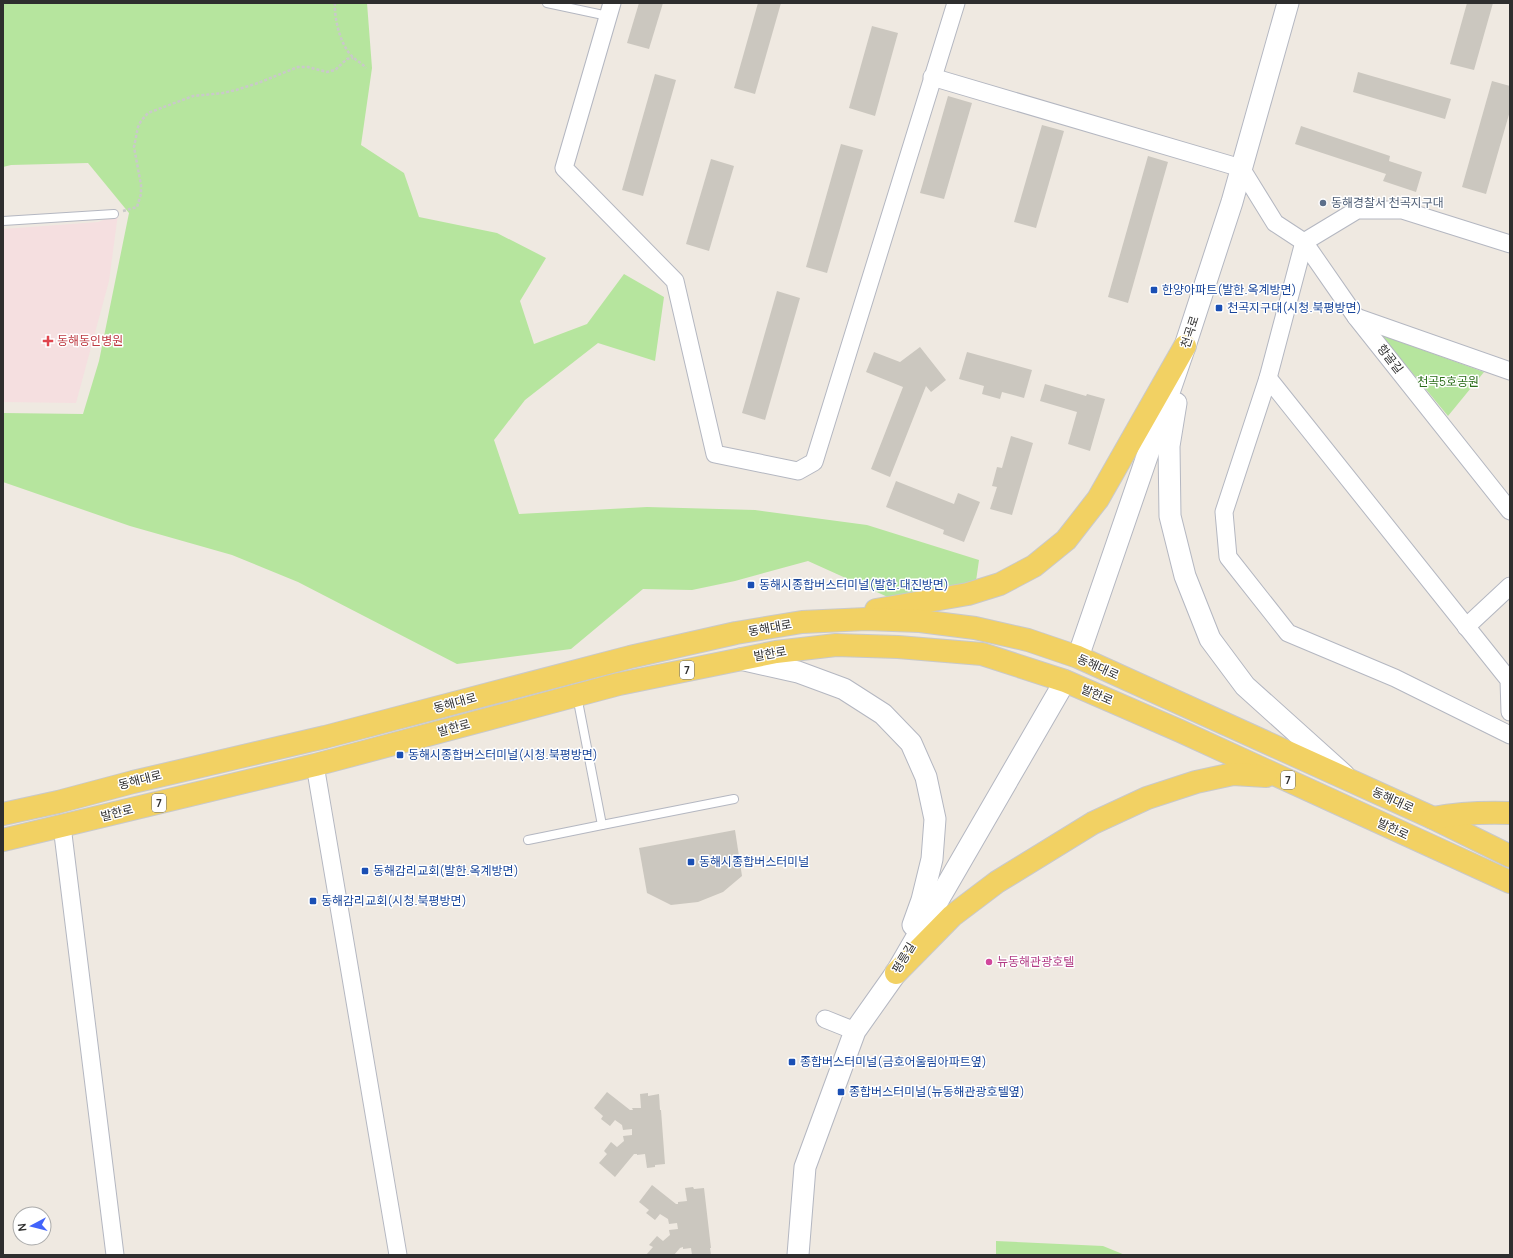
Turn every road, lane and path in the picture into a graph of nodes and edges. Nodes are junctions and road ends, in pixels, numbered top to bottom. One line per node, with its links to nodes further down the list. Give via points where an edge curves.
1 (335, 3): 6 (path, via 338,30)
2 (547, 3): 5 (lane)
3 (956, 3): 8 (street)
4 (1288, 3): 9 (street, 천곡로)
5 (610, 9): 8 (street, via 564,168 675,281 715,454 798,471 814,462)
6 (353, 58): 7 (path); 10 (path, via 347,59 335,70 327,72 298,67 236,90 193,96 148,114 138,127 134,147 141,185 138,206)
7 (366, 68)
8 (932, 77): 9 (street)
9 (1242, 168): 12 (street, via 1275,223); 15 (street, 천곡로)
10 (114, 214): 11 (lane)
11 (3, 221)
12 (1304, 242): 13 (street, via 1357,210 1402,210); 14 (street, 항골길); 17 (street)
13 (1510, 244)
14 (1356, 317): 16 (street); 18 (street, 항골길)
15 (1185, 346): 20 (main road, via 1098,499 1066,540 1034,566 1000,584 968,594); 22 (street, 천곡로); 31 (street, via 1169,446 1170,516 1185,576 1210,639 1245,686)
16 (1510, 371)
17 (1268, 378): 21 (street); 27 (street, via 1224,512 1228,558 1288,633 1395,678)
18 (1510, 511)
19 (1510, 586): 21 (street)
20 (802, 622): 22 (main road, 동해대로 / 7, via 866,619 920,621 975,628 1028,640); 28 (main road, 동해대로 / 7, via 736,633 630,657)
21 (1466, 627): 26 (street, via 1509,680)
22 (1078, 657): 24 (main road); 31 (main road, 동해대로 / 7)
23 (740, 660): 24 (main road, 발한로 / 7, via 776,652 836,645 898,647 982,654); 25 (main road, 발한로 / 7, via 619,684); 44 (street, via 798,672 844,689 883,714 911,743 926,777 935,819 932,859 922,900)
24 (1065, 681): 30 (main road, 발한로 / 7); 44 (street, 평릉길)
25 (576, 696): 29 (main road, 발한로 / 7); 36 (lane)
26 (1510, 712)
27 (1510, 735)
28 (311, 741): 29 (main road); 34 (main road, 동해대로 / 7)
29 (315, 766): 37 (main road, 발한로 / 7); 48 (street)
30 (1280, 777): 41 (main road, 발한로 / 7); 44 (main road, via 1234,774 1196,782 1147,798 1093,823 997,882 952,916)
31 (1351, 781): 35 (main road, 동해대로 / 7)
32 (734, 799): 36 (lane)
33 (1510, 813): 35 (main road, via 1482,812)
34 (3, 814)
35 (1433, 818): 40 (main road, 동해대로 / 7)
36 (602, 825): 39 (lane)
37 (62, 826): 38 (main road, 발한로 / 7); 47 (street)
38 (3, 840)
39 (528, 840)
40 (1510, 856)
41 (1484, 870): 42 (main road, 발한로 / 7); 43 (street)
42 (1510, 882)
43 (1510, 892)
44 (896, 973): 46 (street, 평릉길)
45 (825, 1019): 46 (street)
46 (855, 1031): 49 (street, 평릉길, via 806,1167)
47 (115, 1255)
48 (398, 1255)
49 (798, 1255)

